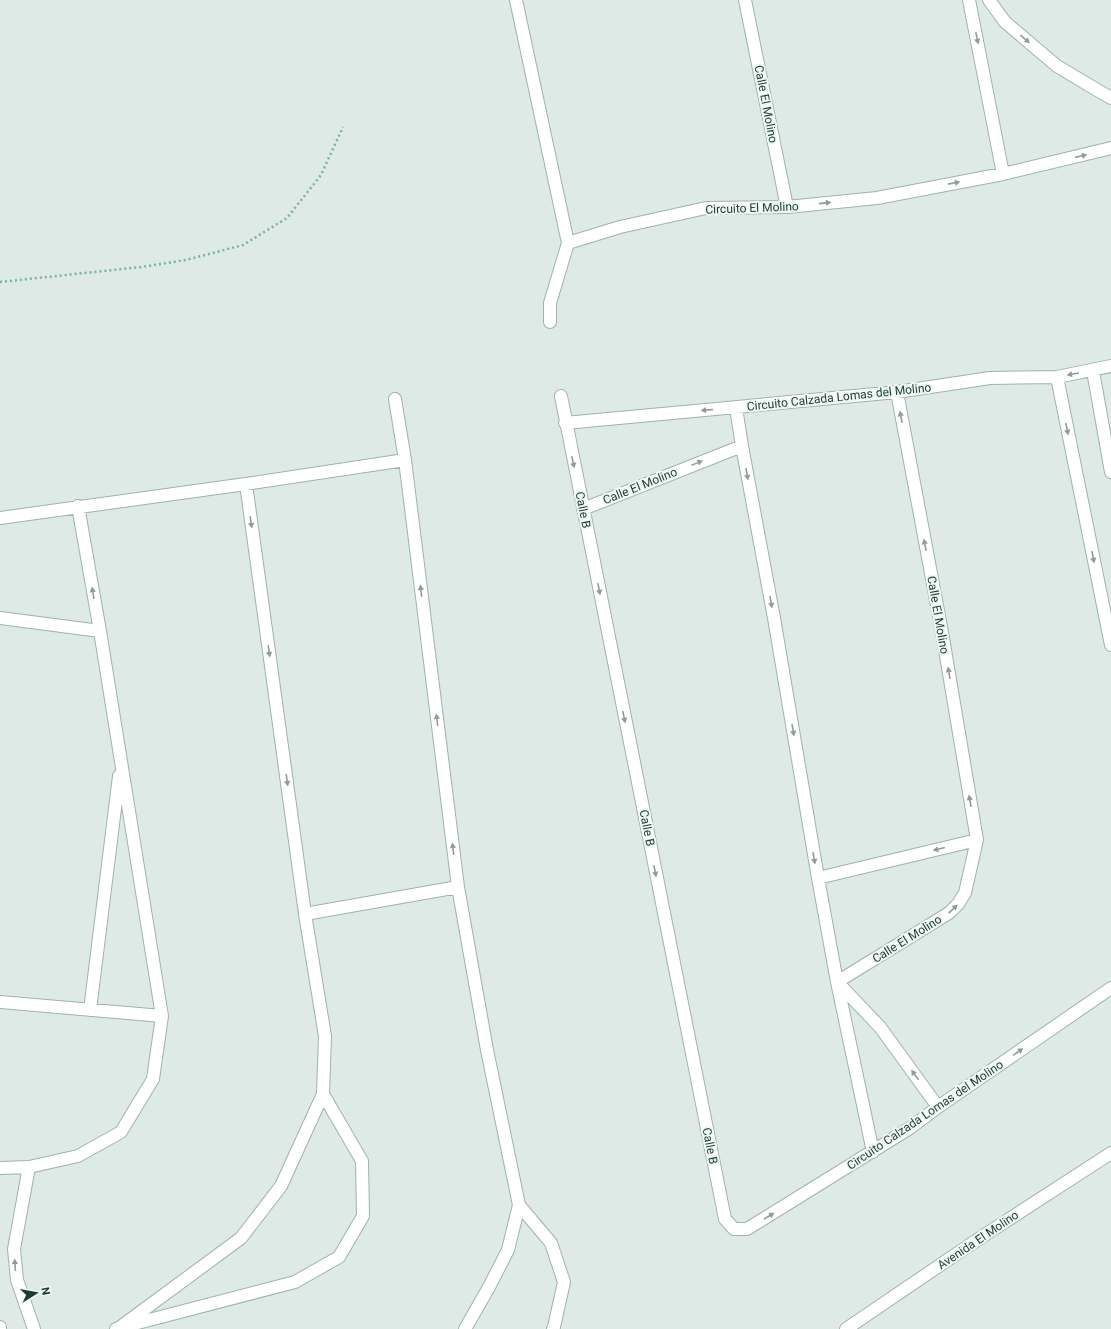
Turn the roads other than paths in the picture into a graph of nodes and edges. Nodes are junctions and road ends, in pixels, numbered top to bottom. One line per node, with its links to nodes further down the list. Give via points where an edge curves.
1 (516, 0): 9 (street)
2 (745, 0): 8 (street, Calle El Molino)
3 (970, 0): 7 (street, one-way to 7)
4 (989, 0): 5 (street, one-way to 5, via 1005,22 1057,66)
5 (1111, 98)
6 (1111, 148): 7 (street, Circuito El Molino, one-way to 6)
7 (1003, 174): 8 (street, Circuito El Molino, one-way to 7, via 877,198)
8 (787, 207): 9 (street, Circuito El Molino, via 706,208 620,226)
9 (568, 243): 10 (street, via 550,303)
10 (550, 322)
11 (1111, 366): 12 (street, Circuito Calzada Lomas del Molino)
12 (1093, 370): 13 (street, Circuito Calzada Lomas del Molino, one-way to 13); 21 (street)
13 (1057, 377): 14 (street, Circuito Calzada Lomas del Molino, via 990,378); 28 (street, one-way to 28)
14 (897, 392): 17 (street, Circuito Calzada Lomas del Molino); 30 (street, Calle El Molino, one-way to 14, via 942,632)
15 (561, 396): 18 (street, Calle B)
16 (395, 399): 20 (street)
17 (736, 408): 18 (street, Circuito Calzada Lomas del Molino, one-way to 18); 19 (street)
18 (565, 423): 24 (street, Calle B, one-way to 24)
19 (742, 446): 24 (street, Calle El Molino, one-way to 19); 31 (street, one-way to 31)
20 (405, 460): 22 (street); 32 (street, one-way to 20)
21 (1111, 472)
22 (246, 484): 23 (street); 33 (street, one-way to 33)
23 (78, 506): 25 (street); 27 (street, one-way to 23)
24 (583, 509): 46 (street, Calle B, one-way to 46, via 725,1220)
25 (0, 518)
26 (0, 618): 27 (street)
27 (100, 631): 29 (street)
28 (1111, 645)
29 (121, 762): 37 (street); 38 (street)
30 (976, 840): 31 (street, one-way to 31); 34 (street, Calle El Molino, one-way to 30, via 949,913 958,904 964,893)
31 (818, 878): 34 (street)
32 (458, 887): 33 (street); 45 (street, via 487,1050)
33 (305, 914): 39 (street, via 325,1036)
34 (837, 982): 40 (street, one-way to 34, via 880,1028); 41 (street)
35 (1111, 988): 40 (street, Circuito Calzada Lomas del Molino, one-way to 35)
36 (0, 1002): 37 (street)
37 (90, 1010): 38 (street)
38 (162, 1016): 43 (street, via 154,1079 121,1132 78,1156)
39 (324, 1094): 48 (street, via 281,1186 240,1238); 48 (street, via 362,1161 364,1216 339,1257 295,1282)
40 (938, 1107): 41 (street, Circuito Calzada Lomas del Molino)
41 (873, 1152): 46 (street, Circuito Calzada Lomas del Molino, one-way to 41, via 747,1229)
42 (1111, 1154): 51 (street, Avenida El Molino, via 977,1240)
43 (29, 1167): 44 (street); 47 (street, one-way to 43, via 17,1280 14,1249)
44 (0, 1168)
45 (519, 1204): 49 (street, via 508,1250); 50 (street, via 551,1243 564,1282)
46 (734, 1229)
47 (34, 1329)
48 (118, 1329)
49 (465, 1329)
50 (553, 1329)
51 (846, 1329)

